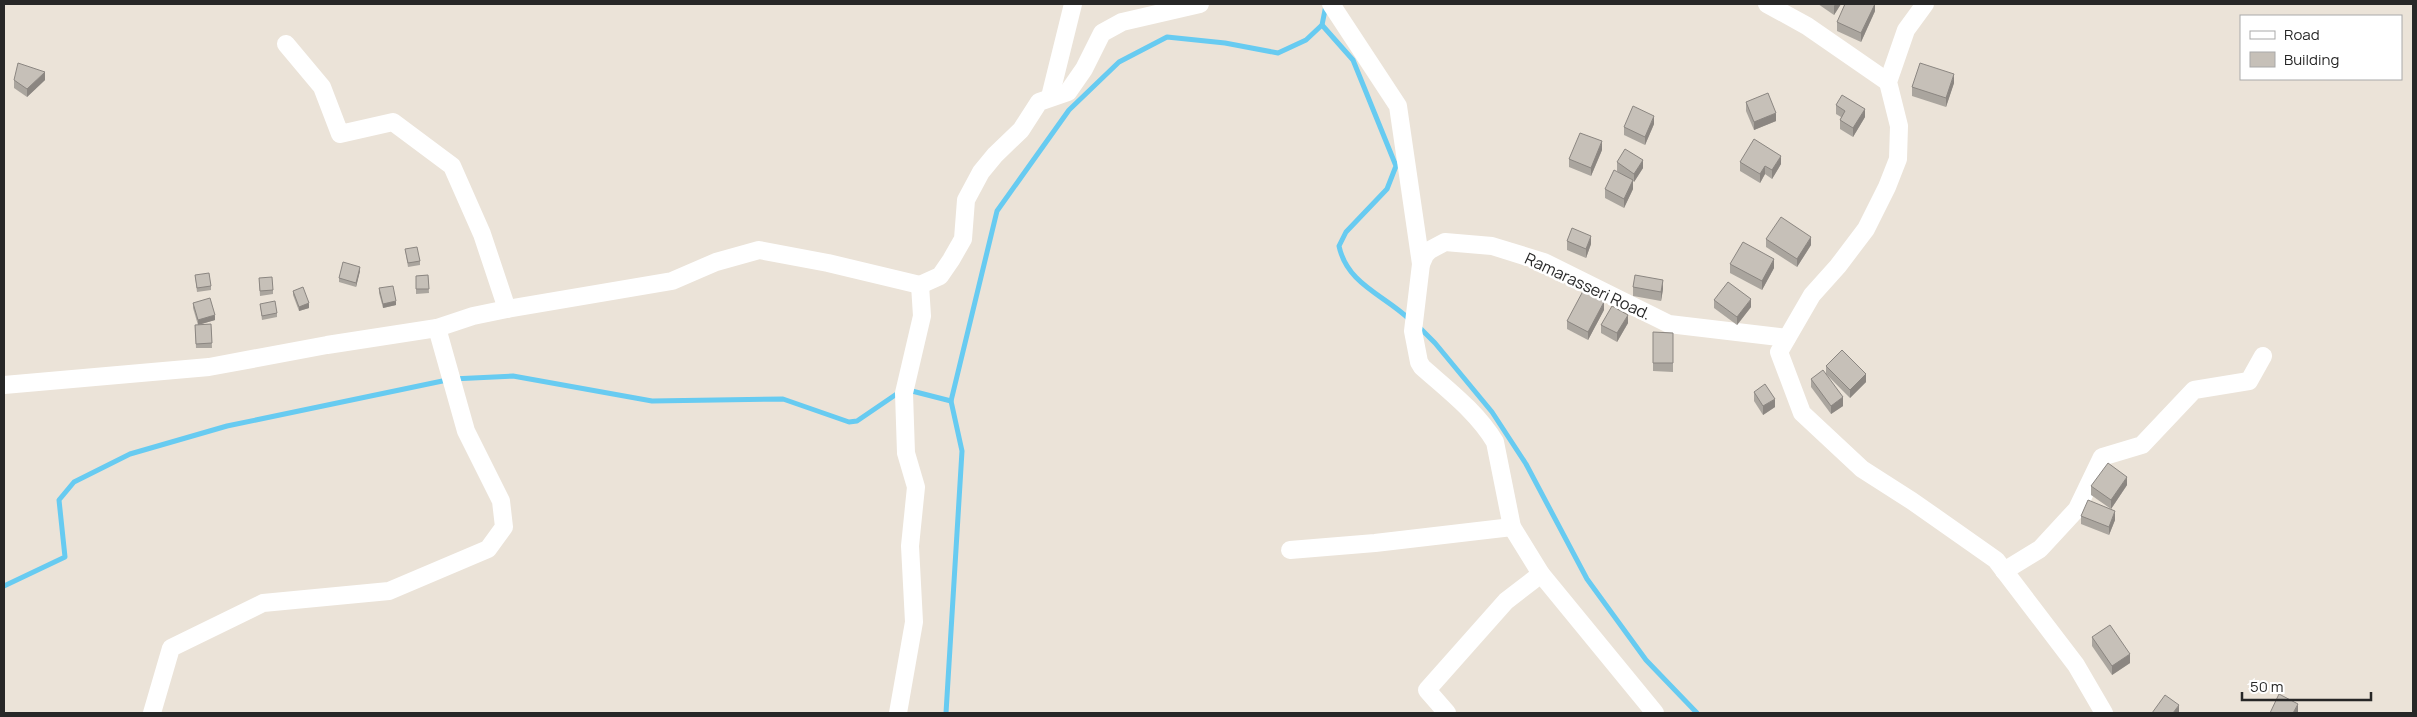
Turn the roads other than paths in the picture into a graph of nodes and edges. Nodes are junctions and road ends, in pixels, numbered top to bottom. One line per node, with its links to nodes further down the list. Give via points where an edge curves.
1 (1073, 4): 8 (street)
2 (1200, 4): 8 (street, via 1122,22 1102,33 1068,92)
3 (1331, 4): 9 (street, via 1398,106)
4 (1767, 4): 7 (street, via 1807,26)
5 (1926, 4): 7 (street, via 1906,30)
6 (286, 44): 11 (street, via 322,86 340,134 392,122 452,166 482,234)
7 (1888, 82): 13 (street, via 1899,126 1898,159 1890,180 1866,229 1812,295)
8 (1050, 97): 10 (street, via 1039,102 1021,130 981,172 966,200 963,239 940,276)
9 (1421, 264): 13 (street, Ramarasseri Road., via 1430,250 1445,242 1492,246 1544,262 1669,324); 16 (street, via 1413,331 1419,362 1490,433 1495,442)
10 (920, 286): 11 (street, via 759,250 716,262 672,281); 21 (street, via 922,316 904,389 906,453 916,487 910,546 914,622)
11 (506, 309): 12 (street)
12 (436, 328): 15 (street, via 209,367); 20 (street, via 466,431 501,501 504,527 488,549 389,591 262,603 172,648)
13 (1787, 338): 18 (street, via 1779,352 1802,412 1862,469 1996,560)
14 (2263, 356): 18 (street, via 2249,381 2194,390 2142,445 2102,457 2076,509 2040,549)
15 (4, 385)
16 (1512, 527): 17 (street); 19 (street)
17 (1290, 550)
18 (2004, 571): 24 (street, via 2076,665)
19 (1541, 574): 22 (street, via 1506,601 1427,690); 23 (street, via 1608,660 1630,680)
20 (152, 713)
21 (898, 713)
22 (1447, 713)
23 (1655, 713)
24 (2104, 713)

